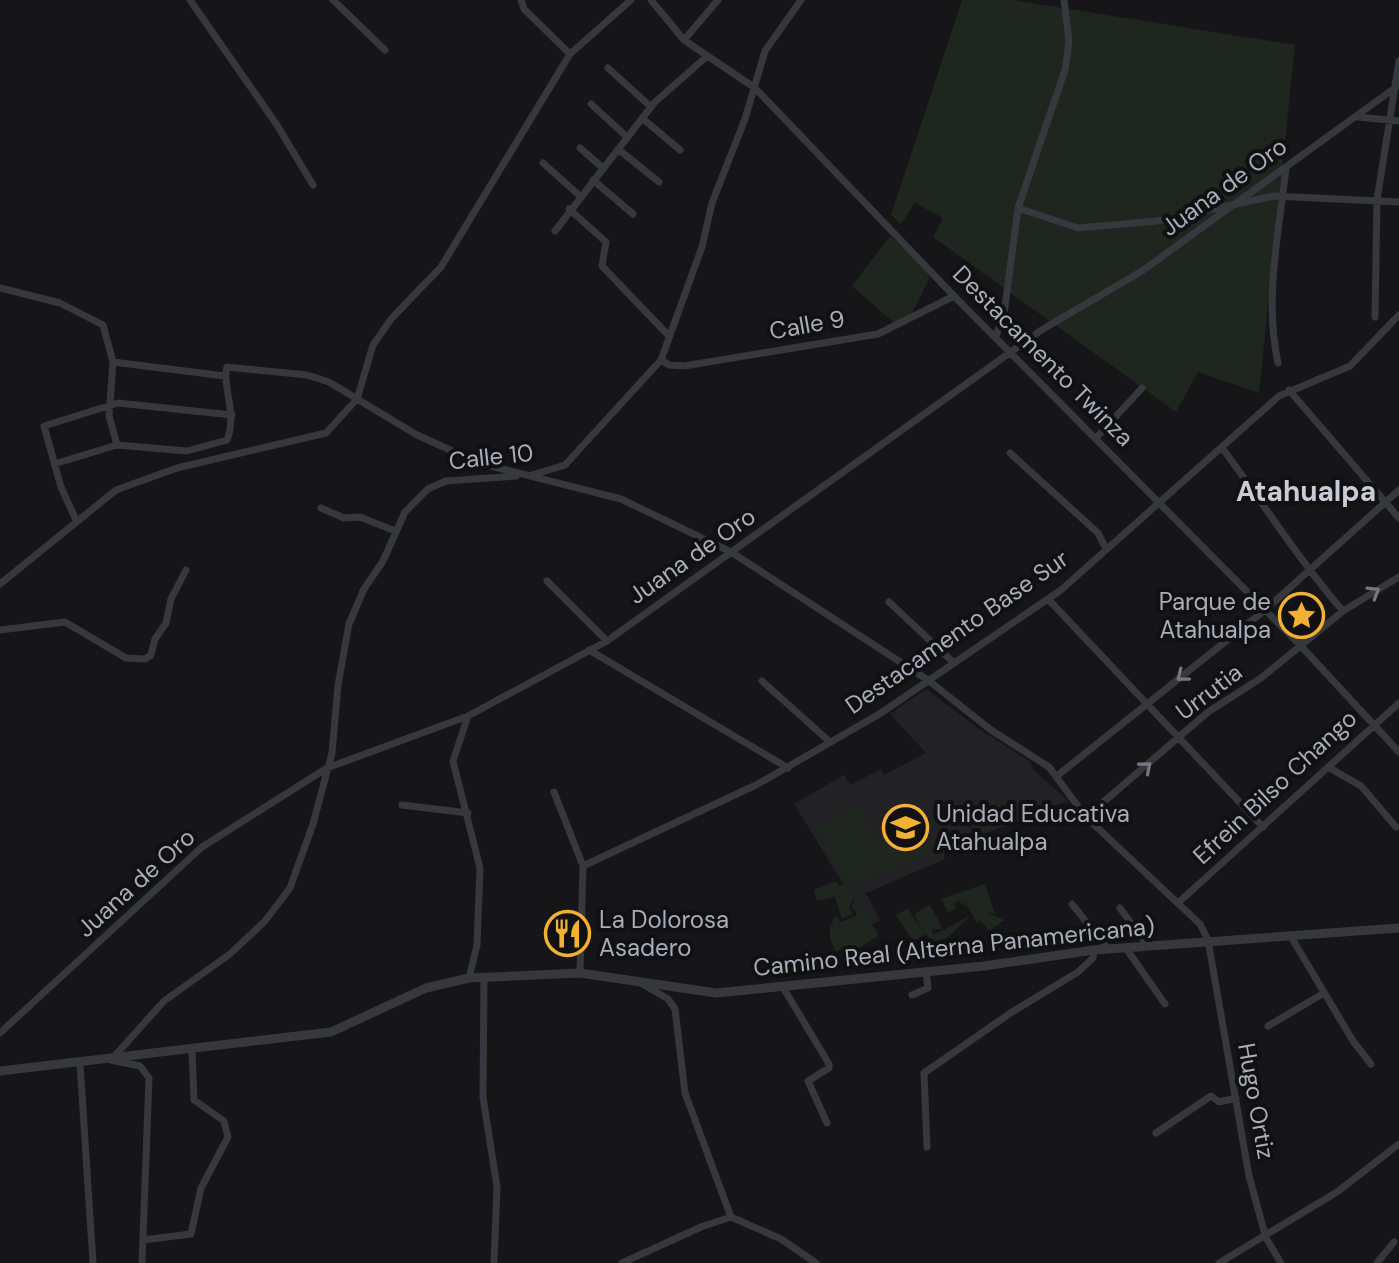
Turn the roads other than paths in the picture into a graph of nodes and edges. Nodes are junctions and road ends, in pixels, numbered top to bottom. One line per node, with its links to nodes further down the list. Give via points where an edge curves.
1 (190, 0): 32 (street)
2 (333, 0): 10 (street)
3 (521, 0): 11 (street)
4 (631, 0): 11 (street)
5 (651, 0): 9 (street, Destacamento Twinza)
6 (718, 0): 9 (street)
7 (801, 0): 16 (street, Calle 10, via 770,41)
8 (1064, 0): 38 (street, via 1069,41 1065,70)
9 (684, 40): 12 (street, Destacamento Twinza)
10 (385, 50)
11 (570, 54): 55 (street, via 441,267 373,345)
12 (706, 57): 16 (street, Destacamento Twinza); 18 (street)
13 (1399, 61): 15 (street)
14 (608, 68): 18 (street)
15 (1396, 87): 19 (street, Juana de Oro); 21 (street)
16 (755, 88): 43 (street, Destacamento Twinza); 46 (street, Calle 10)
17 (591, 104): 23 (street)
18 (651, 107): 20 (street)
19 (1358, 117): 21 (street); 29 (street, Juana de Oro)
20 (642, 118): 23 (street); 26 (street)
21 (1387, 120): 22 (street); 35 (street)
22 (1399, 121)
23 (627, 137): 25 (street)
24 (580, 148): 28 (street)
25 (618, 149): 28 (street); 31 (street)
26 (680, 150)
27 (543, 163): 34 (street)
28 (603, 168): 30 (street)
29 (1286, 168): 33 (street); 37 (street, Juana de Oro)
30 (593, 180): 34 (street); 40 (street)
31 (659, 182)
32 (313, 185)
33 (1283, 195): 35 (street); 37 (street); 51 (street, via 1272,318)
34 (580, 196): 39 (street)
35 (1377, 200): 36 (street); 45 (street)
36 (1399, 202)
37 (1237, 203): 38 (street, via 1157,221 1078,228); 48 (street, Juana de Oro)
38 (1018, 208): 47 (street, via 1004,314)
39 (569, 209): 41 (street); 46 (street, via 606,242 602,266)
40 (633, 214)
41 (555, 231)
42 (0, 288): 50 (street, via 60,303 103,325)
43 (954, 296): 47 (street, Destacamento Twinza); 49 (street, Calle 9, via 878,334 684,366)
44 (1399, 315): 54 (street, Destacamento Base Sur, via 1350,366)
45 (1375, 317)
46 (668, 335): 49 (street, Calle 10)
47 (996, 336): 48 (street, Destacamento Twinza)
48 (1012, 354): 58 (street, Destacamento Twinza); 72 (street, Juana de Oro)
49 (661, 360): 63 (street, Calle 10, via 565,465)
50 (113, 362): 52 (street); 56 (street)
51 (1278, 363)
52 (225, 376): 55 (street, via 227,367 307,375); 57 (street)
53 (1142, 388): 58 (street)
54 (1289, 390): 60 (street, Destacamento Base Sur); 66 (street)
55 (357, 399): 63 (street, via 417,435 479,463); 69 (street, via 321,436 289,439 148,477 116,490)
56 (108, 406): 57 (street); 59 (street); 62 (street, via 44,426)
57 (232, 415): 59 (street, via 227,440 193,450)
58 (1097, 437): 65 (street, Destacamento Twinza)
59 (117, 445): 62 (street)
60 (1223, 449): 65 (street, Destacamento Base Sur); 74 (street)
61 (1010, 453): 71 (street, via 1098,533)
62 (54, 464): 69 (street)
63 (529, 476): 70 (street, Calle 10, via 437,484 416,499); 72 (street, via 621,499)
64 (1399, 490): 66 (street)
65 (1160, 502): 71 (street, Destacamento Base Sur); 80 (street, Destacamento Twinza)
66 (1385, 503): 68 (street); 74 (street)
67 (321, 508): 70 (street)
68 (1399, 518)
69 (76, 520): 77 (street)
70 (395, 531): 97 (street, Calle 10, via 349,624)
71 (1106, 549): 78 (street, Destacamento Base Sur)
72 (731, 552): 83 (street, Juana de Oro); 87 (street)
73 (186, 570): 82 (street, via 155,648 139,661 112,652 65,622)
74 (1308, 571): 80 (street); 81 (street)
75 (1399, 577): 81 (street, Urrutia, one-way to 75)
76 (547, 581): 83 (street)
77 (0, 584)
78 (1048, 599): 86 (street, Destacamento Base Sur); 89 (street)
79 (889, 602): 86 (street)
80 (1265, 610): 84 (street, Destacamento Twinza); 89 (street, one-way to 89)
81 (1343, 611): 84 (street, Urrutia)
82 (0, 630)
83 (607, 641): 85 (street, Juana de Oro)
84 (1300, 645): 92 (street, Destacamento Twinza); 93 (street, Urrutia)
85 (589, 650): 91 (street, Juana de Oro); 98 (street)
86 (954, 663): 87 (street, Destacamento Base Sur)
87 (928, 680): 94 (street, Destacamento Base Sur); 99 (street)
88 (762, 681): 94 (street)
89 (1149, 702): 93 (street); 99 (street)
90 (1399, 703): 92 (street, Efrein Bilso Chango)
91 (468, 716): 97 (street, Juana de Oro); 102 (street, via 453,761)
92 (1373, 724): 95 (street, Destacamento Twinza); 96 (street, Efrein Bilso Chango)
93 (1181, 737): 103 (street, Urrutia, one-way to 93); 104 (street)
94 (830, 742): 98 (street, Destacamento Base Sur)
95 (1399, 752)
96 (1328, 767): 104 (street, Efrein Bilso Chango); 105 (street, via 1361,786)
97 (327, 768): 127 (street, Juana de Oro, via 202,847); 129 (street, Calle 10, via 303,856 276,909 230,954 164,1001)
98 (788, 768): 106 (street, Destacamento Base Sur)
99 (1058, 775): 103 (street, Hugo Ortiz)
100 (554, 792): 106 (street)
101 (402, 805): 102 (street)
102 (468, 813): 120 (street, via 480,868 477,945)
103 (1086, 817): 107 (street, Hugo Ortiz)
104 (1263, 827): 107 (street, Efrein Bilso Chango)
105 (1396, 827)
106 (583, 866): 118 (street)
107 (1179, 902): 112 (street, Hugo Ortiz)
108 (1072, 904): 115 (street)
109 (1120, 908): 113 (street)
110 (1399, 928): 111 (street)
111 (1290, 935): 112 (street); 123 (street)
112 (1208, 940): 113 (street, Camino Real (Alterna Panamericana)); 133 (street, Hugo Ortiz)
113 (1147, 945): 114 (street, Camino Real (Alterna Panamericana))
114 (1125, 947): 115 (street, Camino Real (Alterna Panamericana)); 125 (street)
115 (1108, 949): 116 (street, Camino Real (Alterna Panamericana))
116 (1094, 950): 117 (street, Camino Real (Alterna Panamericana)); 137 (street, via 1078,972 924,1073)
117 (926, 971): 122 (street, Camino Real (Alterna Panamericana)); 124 (street, via 928,988)
118 (580, 973): 119 (street, Camino Real (Alterna Panamericana)); 121 (street, Camino Real (Alterna Panamericana))
119 (484, 977): 120 (street, Camino Real (Alterna Panamericana)); 144 (street, via 483,1097 497,1187)
120 (469, 978): 128 (street, Camino Real (Alterna Panamericana), via 426,988 331,1032)
121 (641, 983): 122 (street, Camino Real (Alterna Panamericana), via 704,993); 138 (street, via 675,1009 685,1093)
122 (784, 989): 134 (street, via 829,1064 808,1081)
123 (1324, 993): 126 (street); 131 (street)
124 (912, 995)
125 (1165, 1004)
126 (1268, 1026)
127 (0, 1033)
128 (192, 1051): 129 (street, Camino Real (Alterna Panamericana)); 140 (street, via 194,1100 224,1121 228,1137 201,1188 191,1234)
129 (111, 1060): 130 (street, Camino Real (Alterna Panamericana)); 140 (street, via 140,1066 148,1074)
130 (80, 1064): 132 (street, Camino Real (Alterna Panamericana)); 142 (street)
131 (1371, 1064)
132 (0, 1071)
133 (1236, 1098): 135 (street, via 1222,1102 1209,1097); 139 (street, Hugo Ortiz)
134 (827, 1123)
135 (1156, 1133)
136 (1399, 1144): 139 (street)
137 (927, 1147)
138 (731, 1217): 145 (street); 146 (street, via 781,1239)
139 (1266, 1238): 147 (street); 148 (street, Hugo Ortiz)
140 (143, 1240): 143 (street)
141 (1394, 1242): 149 (street)
142 (93, 1263)
143 (142, 1263)
144 (494, 1263)
145 (622, 1263)
146 (816, 1263)
147 (1219, 1263)
148 (1281, 1263)
149 (1377, 1263)

